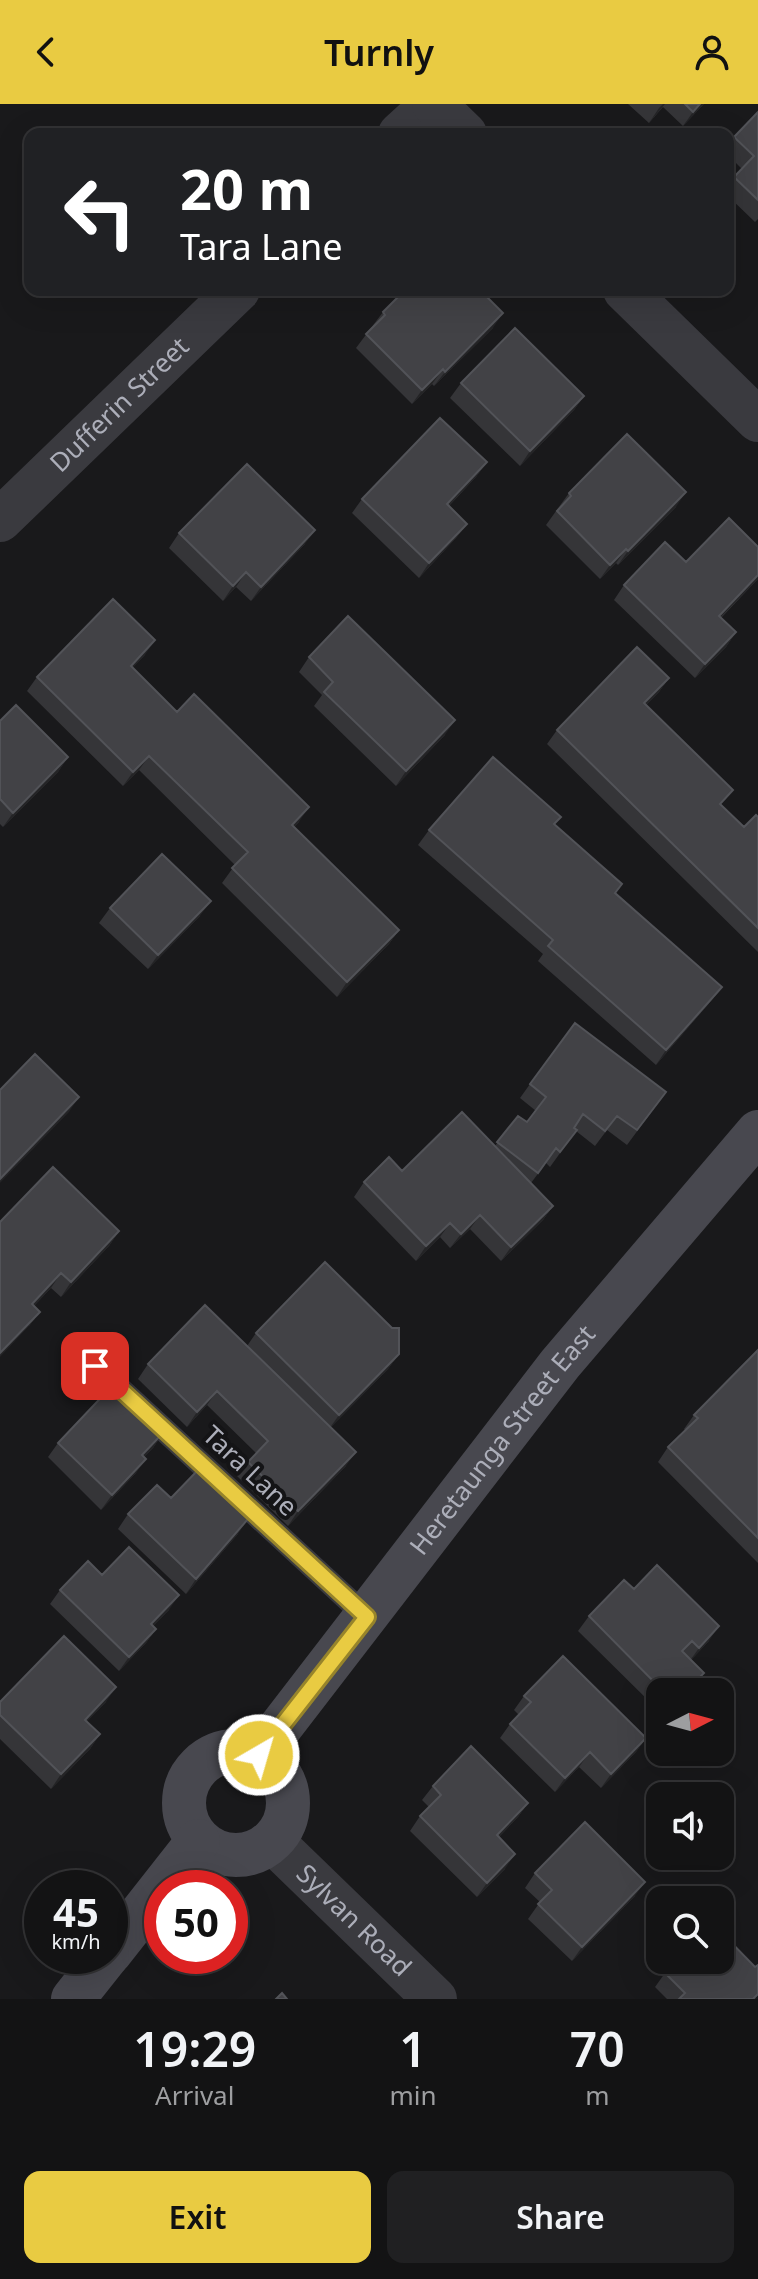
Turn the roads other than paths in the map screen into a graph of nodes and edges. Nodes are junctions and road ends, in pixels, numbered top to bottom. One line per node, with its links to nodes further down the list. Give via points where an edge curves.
1 (434, 104): 2 (street); 3 (street)
2 (407, 128)
3 (459, 128)
4 (232, 296): 7 (street, Dufferin Street)
5 (631, 296): 6 (street)
6 (758, 420)
7 (0, 520)
8 (758, 1132): 10 (main road, Heretaunga Street East, via 560,1364)
9 (95, 1366): 10 (lane, Tara Lane)
10 (367, 1617): 11 (main road, Heretaunga Street East)
11 (259, 1755): 12 (main road, via 229,1750 193,1773 183,1800 184,1815); 13 (main road, via 272,1765 288,1795 283,1828)
12 (198, 1841): 13 (main road, via 227,1855 244,1855); 14 (main road)
13 (272, 1841): 17 (street, Sylvan Road)
14 (128, 1930)
15 (93, 1974): 16 (main road)
16 (73, 1999)
17 (435, 1999)

